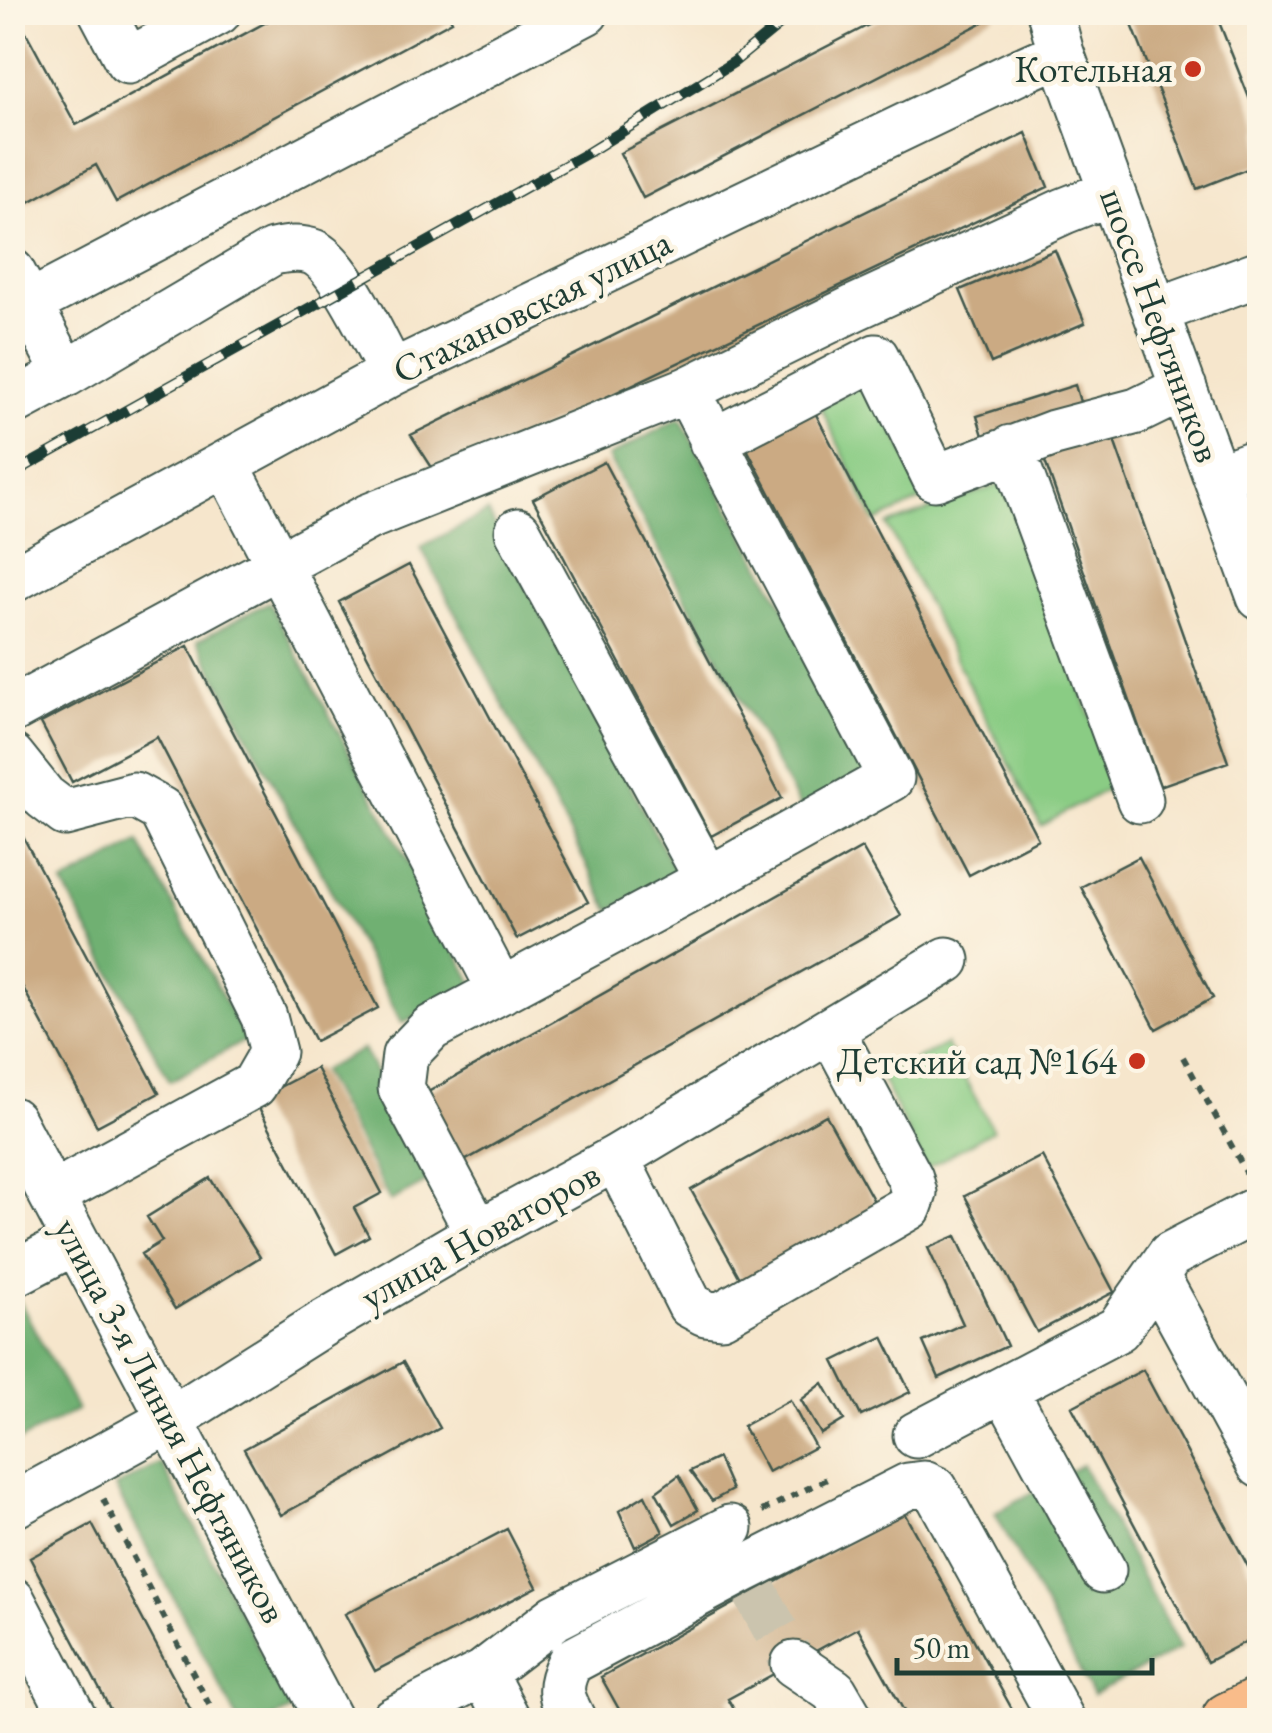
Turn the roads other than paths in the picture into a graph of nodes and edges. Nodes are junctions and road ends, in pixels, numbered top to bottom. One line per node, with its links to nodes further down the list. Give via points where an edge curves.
1 (102, 12): 2 (street, via 128,61)
2 (218, 12)
3 (586, 12): 7 (street)
4 (1056, 33): 5 (street, шоссе Нефтяников); 9 (street, Стахановская улица, via 980,90)
5 (1112, 192): 8 (street, шоссе Нефтяников); 12 (street)
6 (1260, 273): 8 (street)
7 (21, 288): 10 (street)
8 (1156, 312): 11 (street, шоссе Нефтяников)
9 (392, 373): 10 (street, via 330,263 293,248 274,252); 17 (street, Стахановская улица)
10 (66, 374): 13 (street)
11 (1184, 388): 15 (street, via 1137,411); 18 (street, шоссе Нефтяников)
12 (686, 390): 14 (street); 20 (street, via 368,517)
13 (12, 403)
14 (712, 442): 15 (street, via 876,357 936,478); 26 (street, via 891,778)
15 (1011, 448): 25 (street)
16 (1260, 460): 18 (street)
17 (226, 464): 20 (street); 21 (street, Стахановская улица)
18 (1216, 477): 22 (street, шоссе Нефтяников)
19 (518, 531): 26 (street)
20 (280, 565): 23 (street); 28 (street)
21 (12, 580)
22 (1260, 596)
23 (12, 710)
24 (12, 757): 32 (street, via 65,813 134,795 161,810 264,1016 272,1052 254,1086)
25 (1140, 800)
26 (708, 880): 28 (street)
27 (946, 960): 29 (street, улица Новаторов)
28 (501, 991): 34 (street, via 432,1028 405,1055 401,1088)
29 (831, 1030): 31 (street, улица Новаторов); 31 (street, via 910,1178 909,1206 721,1315 704,1313 690,1305)
30 (12, 1120): 32 (street, улица 3-я Линия Нефтяников)
31 (616, 1158): 34 (street, улица Новаторов)
32 (52, 1195): 35 (street, улица 3-я Линия Нефтяников)
33 (1256, 1195): 37 (street, via 1170,1255)
34 (478, 1233): 39 (street, улица Новаторов)
35 (76, 1240): 36 (street); 39 (street, улица 3-я Линия Нефтяников)
36 (12, 1275)
37 (1156, 1275): 38 (street, via 1118,1329); 40 (street)
38 (1005, 1390): 42 (street, via 925,1430); 44 (street)
39 (170, 1420): 41 (street, улица Новаторов); 50 (street, улица 3-я Линия Нефтяников)
40 (1260, 1465)
41 (12, 1506)
42 (976, 1507)
43 (730, 1528): 47 (street, via 556,1617)
44 (1103, 1570)
45 (18, 1624): 49 (street)
46 (794, 1664): 54 (street, via 834,1691)
47 (483, 1673): 51 (street); 52 (street)
48 (1260, 1704): 56 (main road)
49 (76, 1720)
50 (328, 1720)
51 (393, 1720)
52 (508, 1720)
53 (573, 1720): 55 (street, via 561,1697 570,1662 749,1581 908,1486 924,1484 936,1490)
54 (851, 1720)
55 (1062, 1720)
56 (1229, 1720)

